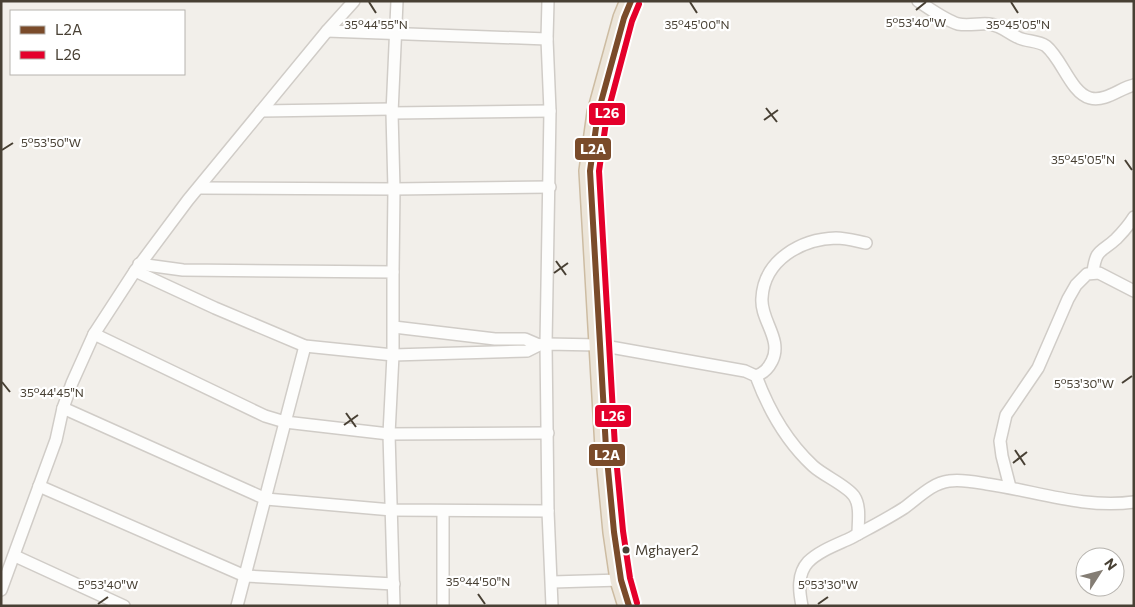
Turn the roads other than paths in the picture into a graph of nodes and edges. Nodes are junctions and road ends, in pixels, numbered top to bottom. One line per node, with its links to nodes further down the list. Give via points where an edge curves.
1 (354, 1): 6 (street)
2 (397, 1): 7 (street)
3 (548, 1): 8 (street)
4 (631, 1): 25 (highway, via 598,113 590,171)
5 (918, 1): 9 (street, via 956,23 998,26 1017,37 1045,46 1076,87 1088,97 1103,98)
6 (327, 31): 7 (street); 12 (street)
7 (396, 34): 8 (street); 11 (street)
8 (547, 38): 10 (street)
9 (1134, 85)
10 (550, 110): 11 (street); 13 (street)
11 (392, 111): 12 (street); 15 (street)
12 (261, 112): 14 (street)
13 (550, 187): 15 (street); 24 (street)
14 (200, 188): 15 (street); 18 (street)
15 (394, 189): 19 (street)
16 (1134, 217): 20 (street, via 1094,259)
17 (866, 243): 28 (street, via 836,238 814,241 799,245 772,268 762,298 776,348 770,366)
18 (137, 268): 19 (street); 23 (street); 26 (street, via 215,308)
19 (393, 272): 22 (street)
20 (1093, 272): 21 (street); 34 (street, via 1076,285 1038,368 1006,415 1000,441)
21 (1134, 291)
22 (394, 327): 24 (street, via 495,339 526,339); 27 (street)
23 (94, 334): 29 (street); 30 (street, via 265,416)
24 (542, 345): 25 (street); 27 (street, via 527,351); 31 (street)
25 (599, 345): 28 (street, via 745,371); 43 (highway)
26 (305, 346): 27 (street); 30 (street)
27 (393, 354): 32 (street)
28 (756, 376): 40 (street, via 765,402 782,430 814,467 854,496 859,509)
29 (63, 408): 33 (street, via 56,440); 35 (street)
30 (285, 422): 32 (street); 35 (street)
31 (548, 433): 32 (street); 38 (street)
32 (390, 434): 37 (street)
33 (39, 486): 41 (street); 42 (street)
34 (1010, 487): 36 (street, via 1088,503); 40 (street, via 949,480)
35 (266, 499): 37 (street); 42 (street)
36 (1134, 502)
37 (392, 510): 39 (street); 45 (street)
38 (548, 510): 39 (street); 44 (street)
39 (443, 511): 50 (street)
40 (858, 534): 53 (street, via 821,552 808,563 800,580)
41 (15, 556): 46 (street); 47 (street)
42 (245, 576): 45 (street); 48 (street)
43 (621, 580): 44 (street); 52 (highway)
44 (552, 582): 51 (street)
45 (394, 584): 49 (street)
46 (1, 590)
47 (124, 606)
48 (238, 606)
49 (394, 606)
50 (443, 606)
51 (552, 606)
52 (628, 606)
53 (802, 606)

